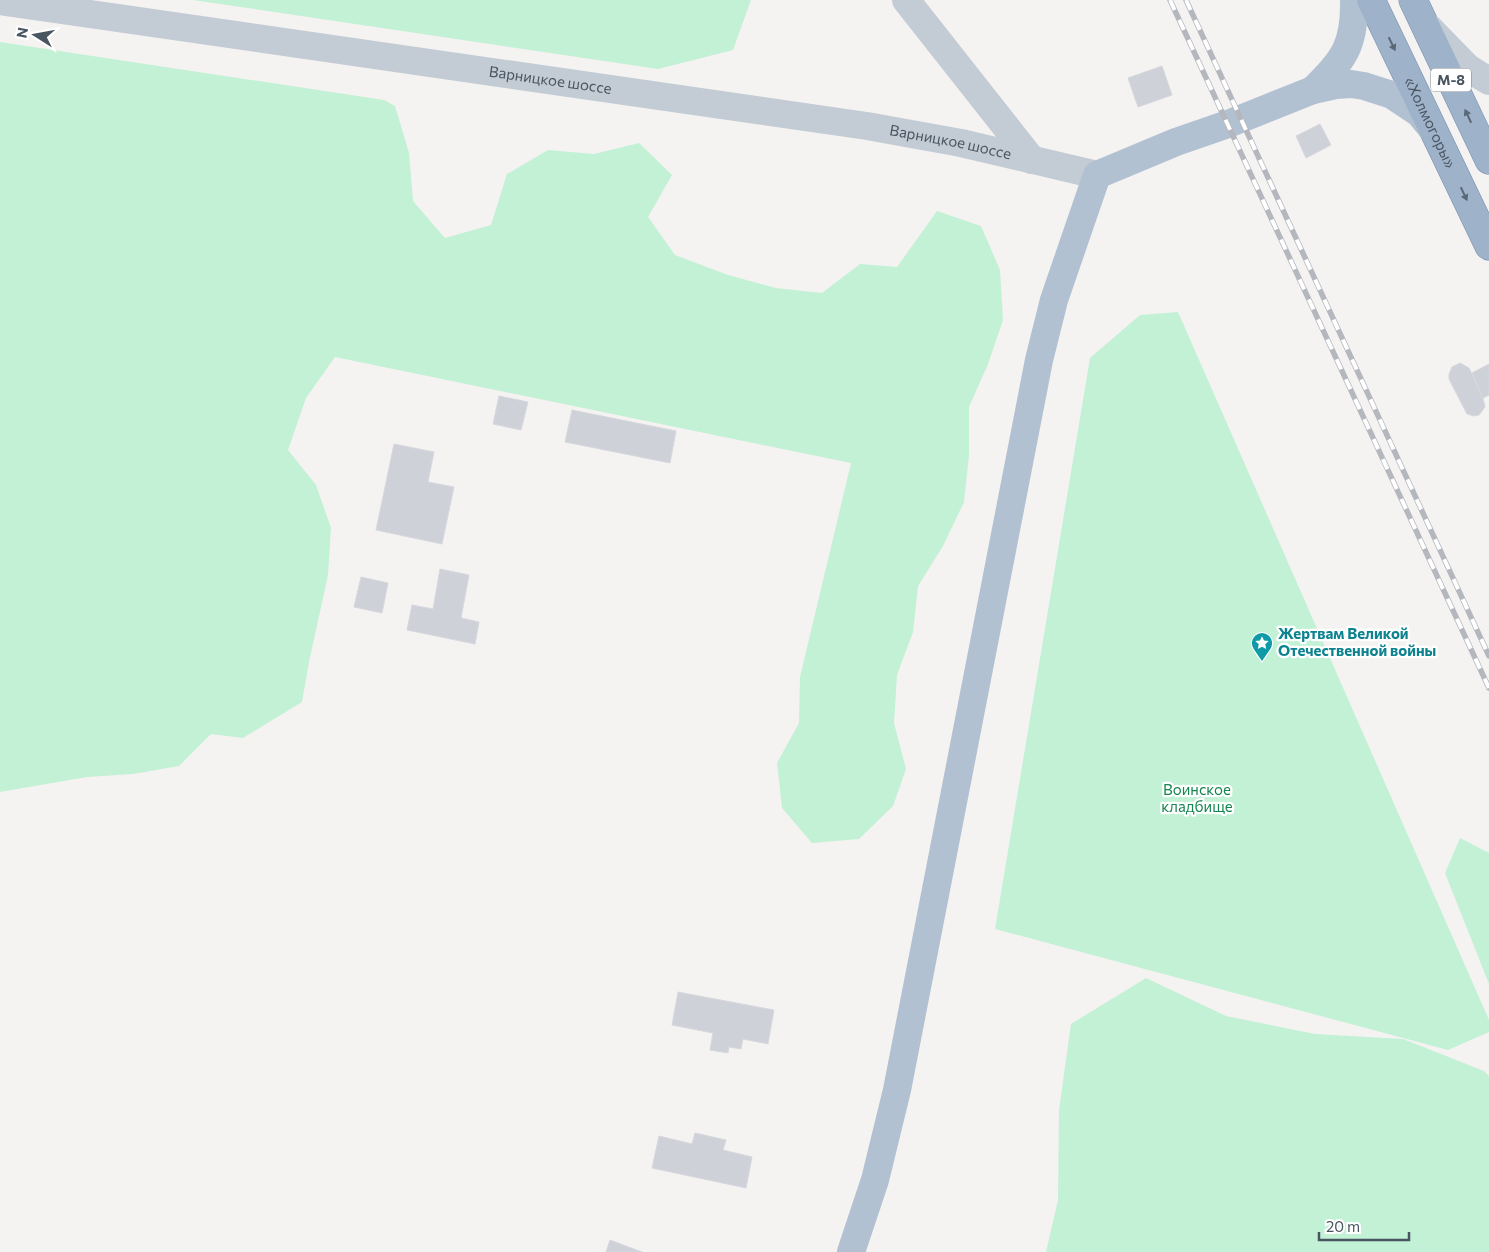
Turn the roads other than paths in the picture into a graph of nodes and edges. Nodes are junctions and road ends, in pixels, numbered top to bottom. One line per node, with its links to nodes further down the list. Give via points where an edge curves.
1 (906, 0): 9 (street)
2 (1354, 0): 7 (main road, via 1350,44 1335,68)
3 (1371, 0): 8 (highway, «Холмогоры» / М-8, one-way to 8)
4 (0, 1): 9 (street, Варницкое шоссе, via 867,126)
5 (1419, 11): 6 (street, via 1468,68); 10 (highway, М-8, one-way to 5)
6 (1489, 81)
7 (1313, 90): 8 (main road, via 1350,84 1392,95 1419,113); 11 (main road)
8 (1436, 134): 12 (highway, «Холмогоры» / М-8, one-way to 12)
9 (1032, 160): 11 (street, Варницкое шоссе)
10 (1489, 160)
11 (1097, 175): 13 (main road, via 1054,300 1039,360 897,1090 875,1180)
12 (1489, 246)
13 (852, 1252)

